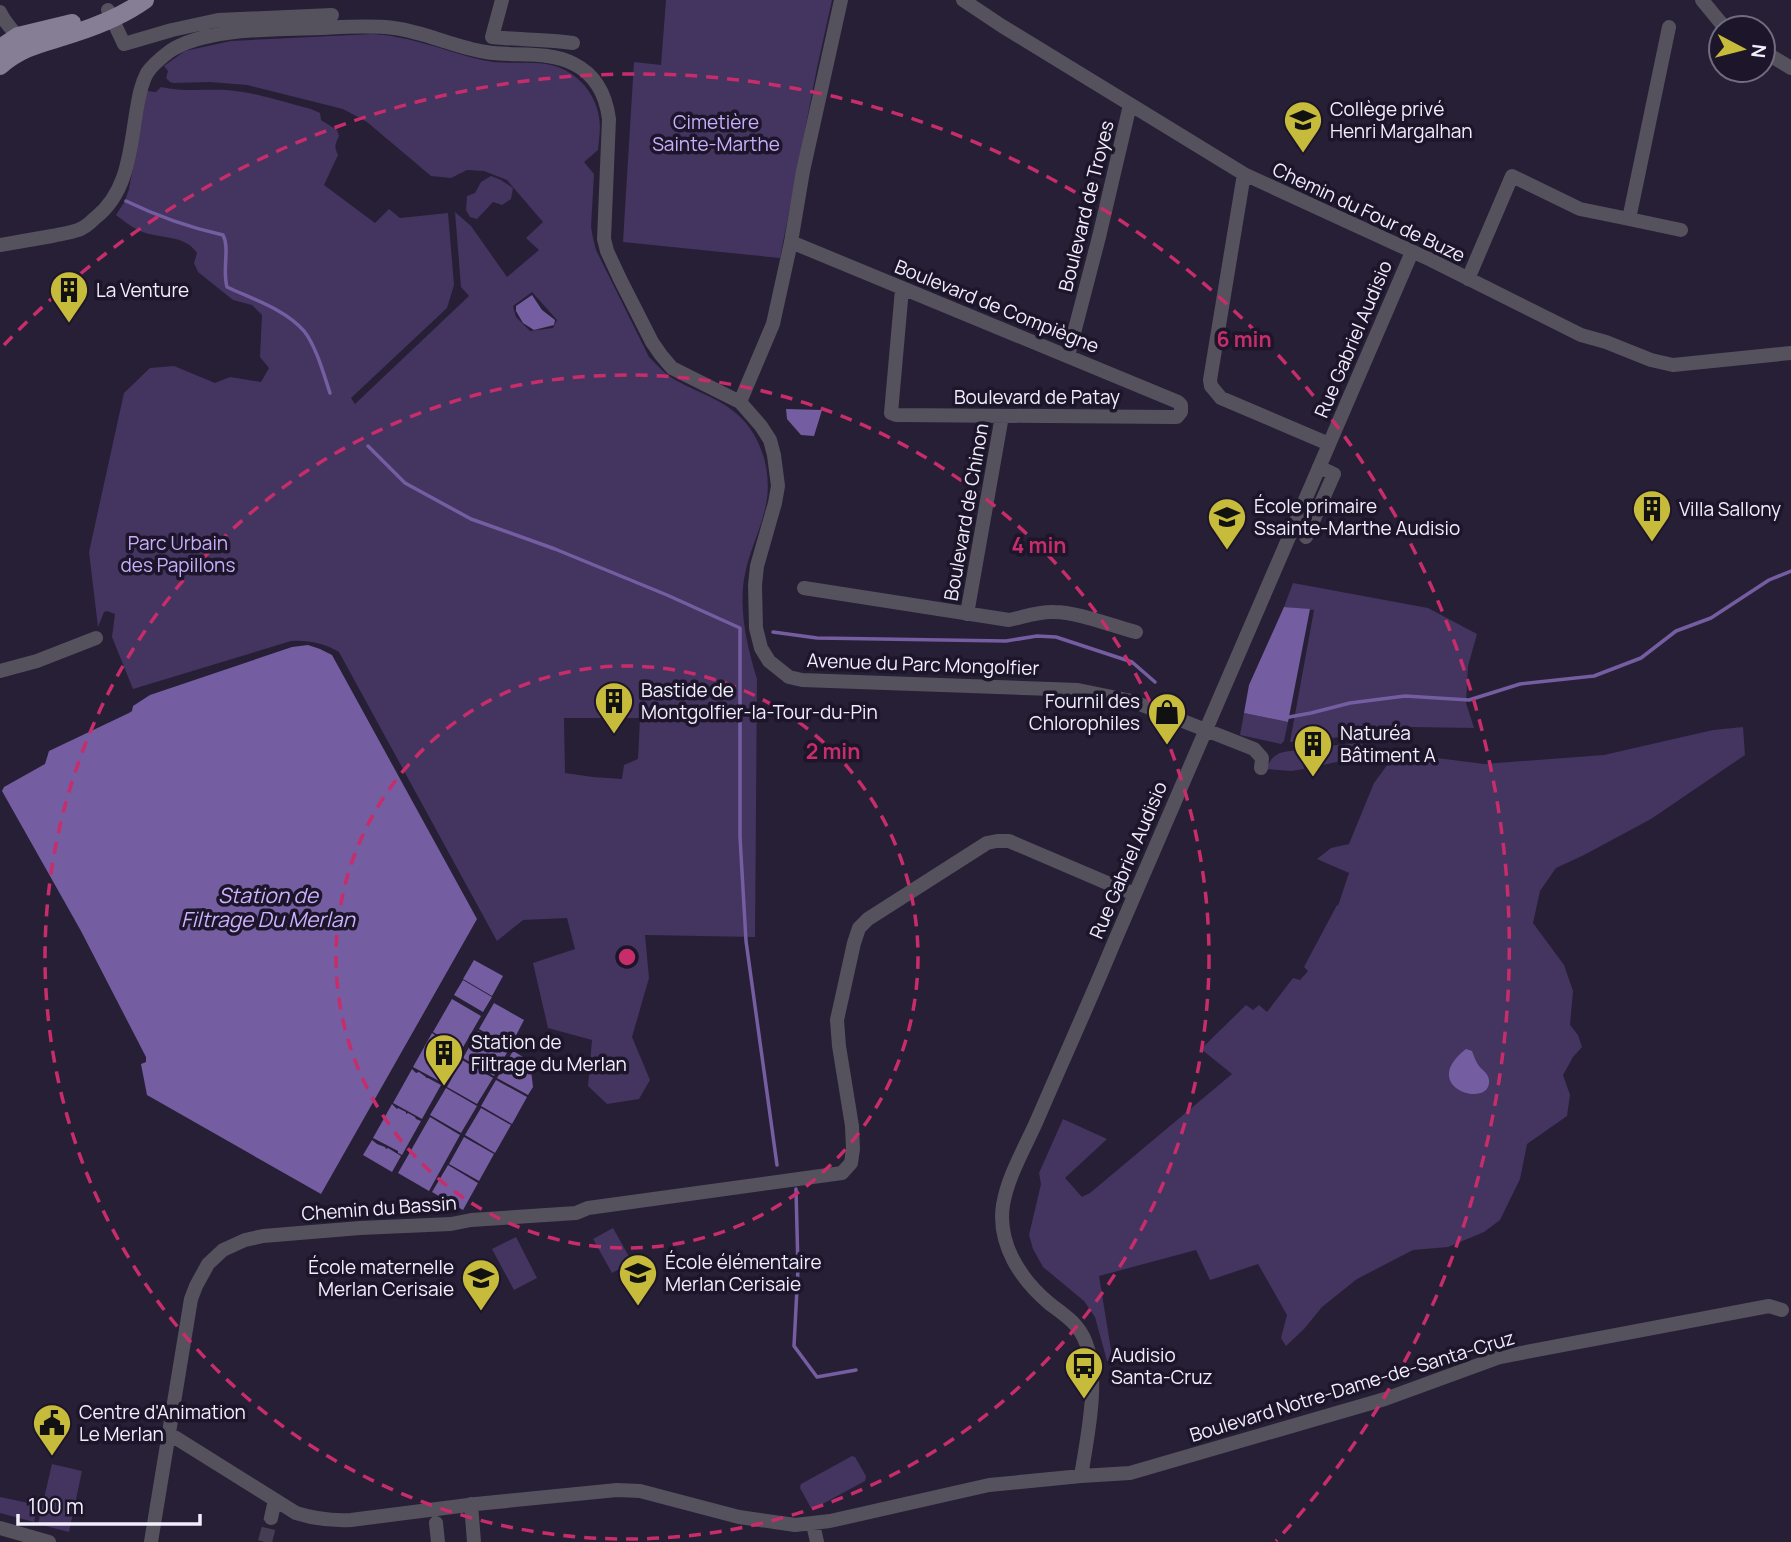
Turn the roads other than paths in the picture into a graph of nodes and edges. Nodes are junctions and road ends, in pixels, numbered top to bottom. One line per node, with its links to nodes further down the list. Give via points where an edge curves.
1 (129, 0): 9 (main road)
2 (145, 0): 9 (main road)
3 (502, 0): 13 (street, via 492,37)
4 (841, 0): 20 (street)
5 (964, 0): 16 (street, Chemin du Four de Buze)
6 (1702, 0): 8 (street)
7 (0, 12): 12 (street)
8 (1714, 14)
9 (110, 15): 10 (street, via 124,44 218,20); 12 (main road, via 56,27); 12 (main road, via 76,33)
10 (332, 15)
11 (1669, 27): 18 (street)
12 (21, 42): 14 (main road); 15 (main road)
13 (573, 43)
14 (0, 48)
15 (0, 66)
16 (1130, 105): 17 (street, Chemin du Four de Buze); 26 (street, Boulevard de Troyes)
17 (1244, 174): 22 (street, Chemin du Four de Buze); 30 (street, via 1211,386 1221,398)
18 (1629, 219): 19 (street); 23 (street, via 1580,209 1513,176)
19 (1681, 230)
20 (790, 242): 24 (street, Boulevard de Compiègne); 27 (street, via 773,324)
21 (0, 244): 27 (street, Avenue du Parc Mongolfier, via 78,230 101,214 124,176 146,74 168,52 192,40 251,31 376,26 486,52 562,59 593,78 605,97 609,119 604,239 652,342 672,368)
22 (1412, 252): 23 (street, Chemin du Four de Buze); 30 (street, Rue Gabriel Audisio)
23 (1468, 279): 25 (street, Chemin du Four de Buze, via 1581,335 1651,360 1673,365)
24 (902, 289): 26 (street, Boulevard de Compiègne); 29 (street, Boulevard de Patay, via 891,413)
25 (1791, 353)
26 (1068, 356): 28 (street, Boulevard de Compiègne, via 1178,402)
27 (740, 402): 38 (street, Avenue du Parc Mongolfier, via 761,426 774,456 777,496 757,566 756,628 769,661 789,677 1077,690 1132,701)
28 (1181, 412): 29 (street, Boulevard de Patay, via 1177,417)
29 (1002, 416): 34 (street, Boulevard de Chinon)
30 (1329, 444): 31 (street, Rue Gabriel Audisio)
31 (1319, 467): 32 (street, via 1334,474); 38 (street, Rue Gabriel Audisio)
32 (1306, 537)
33 (804, 588): 34 (street)
34 (967, 614): 35 (street, via 1009,620 1055,611)
35 (1136, 632)
36 (96, 638): 37 (street)
37 (0, 671)
38 (1205, 729): 39 (street, Avenue du Parc Mongolfier, via 1254,749 1262,758); 40 (street, Rue Gabriel Audisio)
39 (1261, 768)
40 (1135, 894): 42 (street, Chemin du Bassin, via 1027,848 998,841 987,843 868,919 854,943 837,1020 853,1149 851,1163 842,1173 576,1213 263,1236 223,1250 195,1286); 43 (street, Rue Gabriel Audisio, via 1008,1187 1002,1215 1005,1242 1019,1270 1047,1302 1070,1319 1087,1344 1091,1392)
41 (1782, 1310): 43 (street, Boulevard Notre-Dame-de-Santa-Cruz, via 1769,1306 1500,1357 1385,1399 1130,1473)
42 (168, 1433): 44 (street, Boulevard Notre-Dame-de-Santa-Cruz); 52 (street, Chemin du Bassin)
43 (1081, 1476): 48 (street, Boulevard Notre-Dame-de-Santa-Cruz, via 989,1485)
44 (275, 1500): 45 (street, Boulevard Notre-Dame-de-Santa-Cruz, via 296,1514 331,1521); 46 (street)
45 (471, 1504): 48 (street, Boulevard Notre-Dame-de-Santa-Cruz, via 617,1489 739,1517); 54 (street)
46 (271, 1518)
47 (436, 1523): 53 (street)
48 (813, 1524): 55 (street)
49 (0, 1528): 50 (street)
50 (33, 1540): 51 (street)
51 (49, 1542)
52 (150, 1542)
53 (438, 1542)
54 (474, 1542)
55 (817, 1542)

